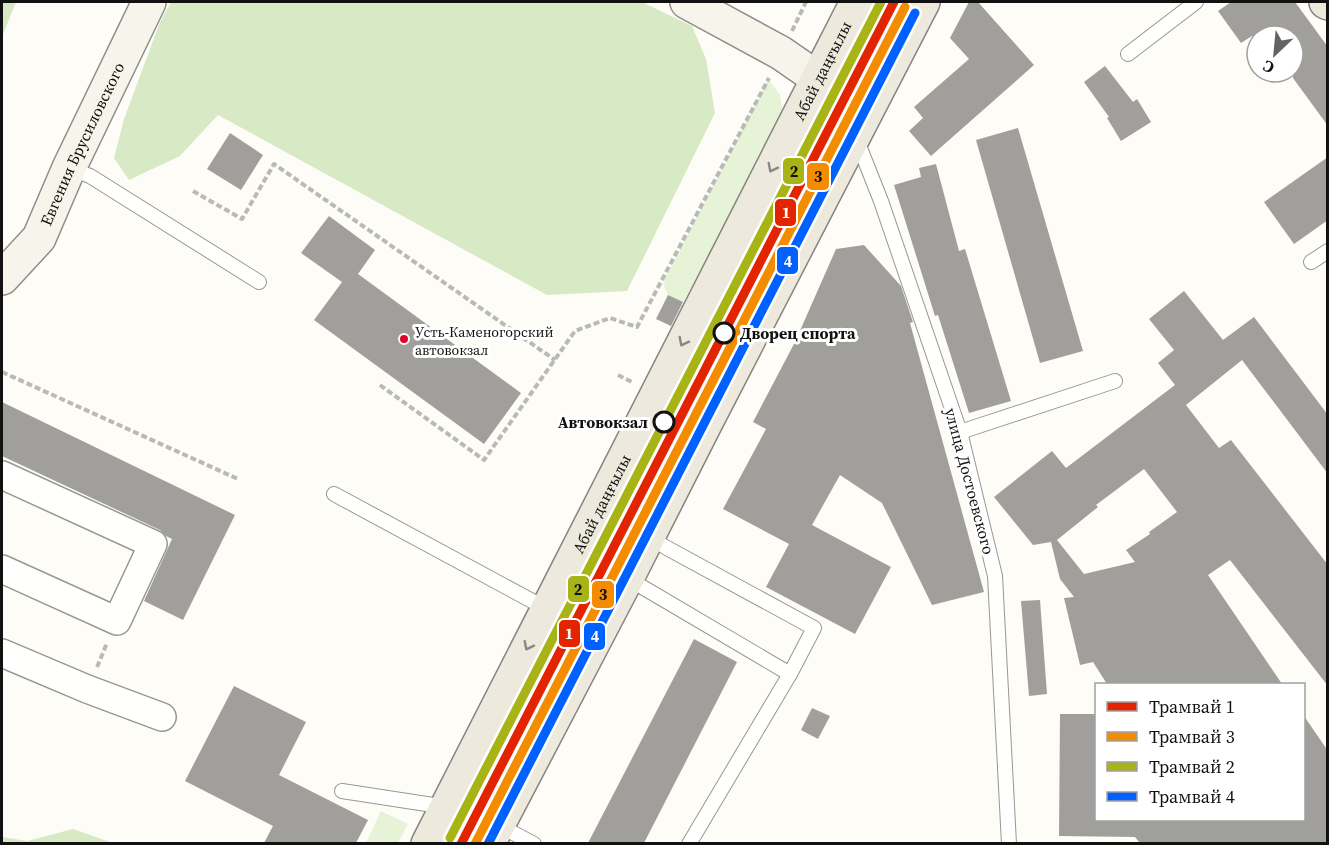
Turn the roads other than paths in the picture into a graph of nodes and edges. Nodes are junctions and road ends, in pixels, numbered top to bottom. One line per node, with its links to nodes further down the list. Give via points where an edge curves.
1 (149, 2): 9 (street, Евгения Брусиловского)
2 (687, 2): 7 (street, via 781,53)
3 (857, 2): 7 (main road, Абай даңғылы)
4 (923, 2): 8 (main road)
5 (1196, 2): 6 (lane)
6 (1128, 54)
7 (817, 78): 8 (street); 21 (main road, Абай даңғылы, one-way to 21)
8 (854, 133): 15 (lane, улица Достоевского); 18 (main road)
9 (69, 168): 12 (street, Евгения Брусиловского, via 39,238); 13 (lane, via 90,176)
10 (1328, 251): 11 (lane)
11 (1311, 262)
12 (2, 278)
13 (259, 282)
14 (1115, 381): 15 (lane)
15 (960, 432): 31 (lane, улица Достоевского, via 995,576)
16 (2, 475): 19 (street, via 153,544 117,621)
17 (334, 494): 21 (lane)
18 (647, 536): 20 (main road); 23 (lane, via 814,628)
19 (2, 568)
20 (627, 578): 23 (lane); 27 (main road)
21 (547, 609): 26 (main road, Абай даңғылы, one-way to 26)
22 (2, 653): 24 (street)
23 (790, 674): 30 (lane)
24 (162, 717)
25 (342, 791): 26 (lane)
26 (446, 807): 28 (main road, Абай даңғылы)
27 (493, 834): 29 (lane)
28 (428, 843)
29 (534, 843)
30 (688, 843)
31 (1009, 843)

